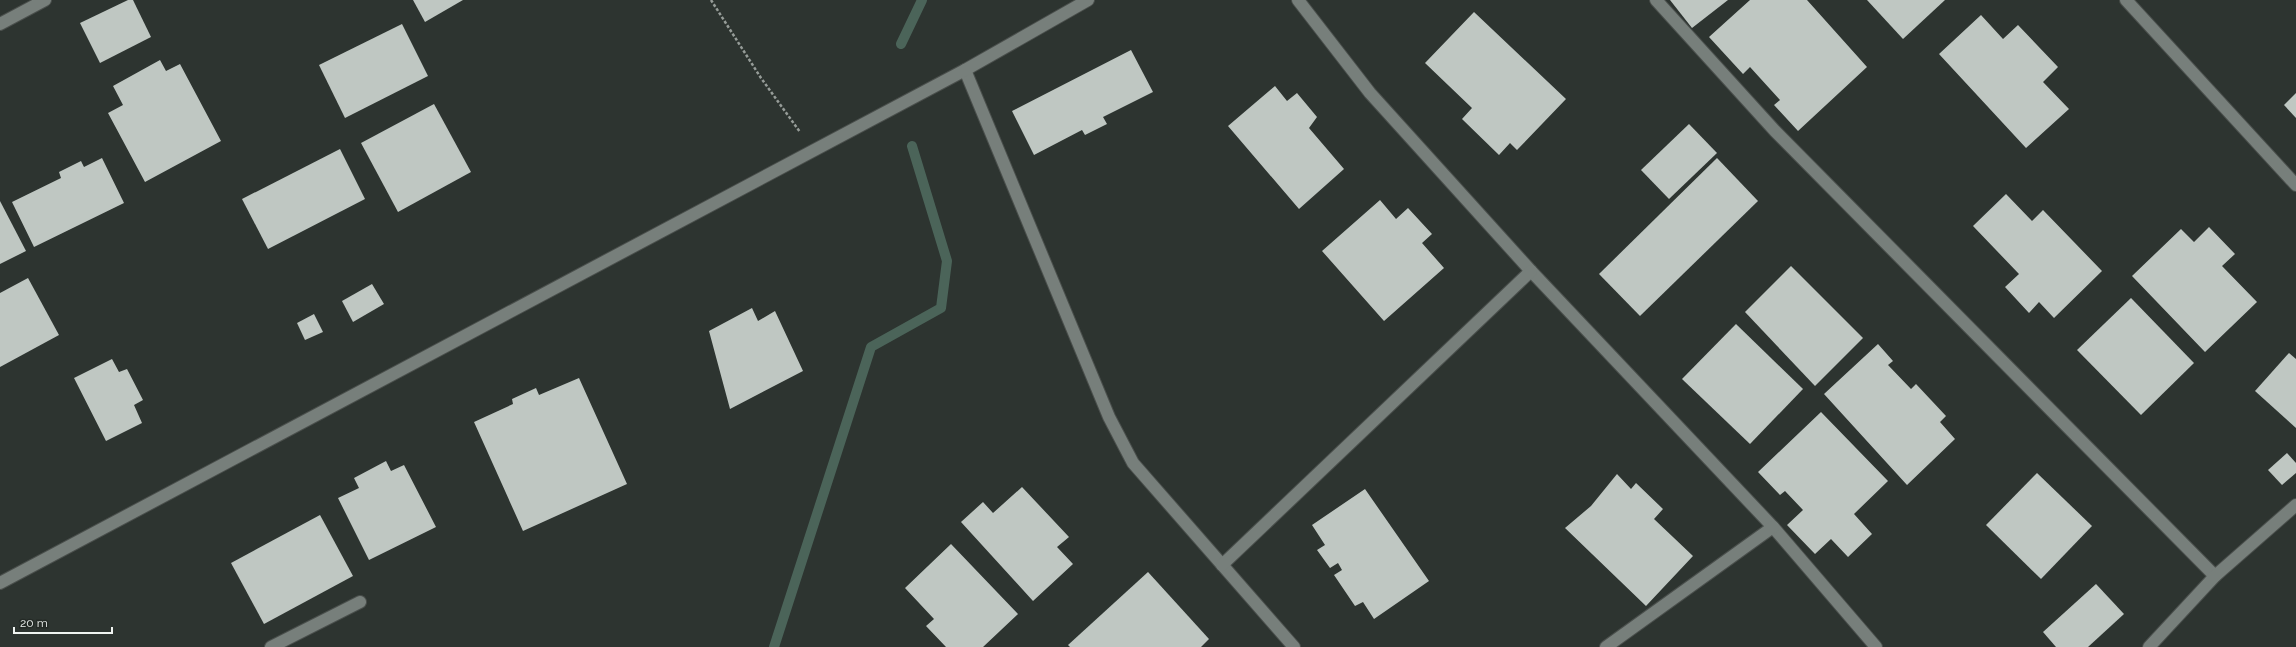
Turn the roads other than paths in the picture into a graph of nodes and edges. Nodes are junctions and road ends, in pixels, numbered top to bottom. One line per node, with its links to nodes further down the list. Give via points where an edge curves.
1 (44, 0): 6 (street)
2 (1088, 0): 7 (street)
3 (1298, 0): 9 (street, via 1370,93)
4 (1656, 0): 13 (street, via 1775,131)
5 (2126, 0): 8 (street)
6 (0, 24)
7 (965, 70): 12 (street, via 1109,417 1133,463); 14 (street)
8 (2296, 185)
9 (1531, 271): 11 (street); 12 (street)
10 (2296, 505): 13 (street)
11 (1773, 527): 18 (street); 19 (street)
12 (1222, 565): 16 (street)
13 (2216, 576): 20 (street)
14 (0, 583)
15 (360, 602): 17 (street)
16 (1287, 645)
17 (271, 647)
18 (1606, 647)
19 (1876, 647)
20 (2149, 647)

